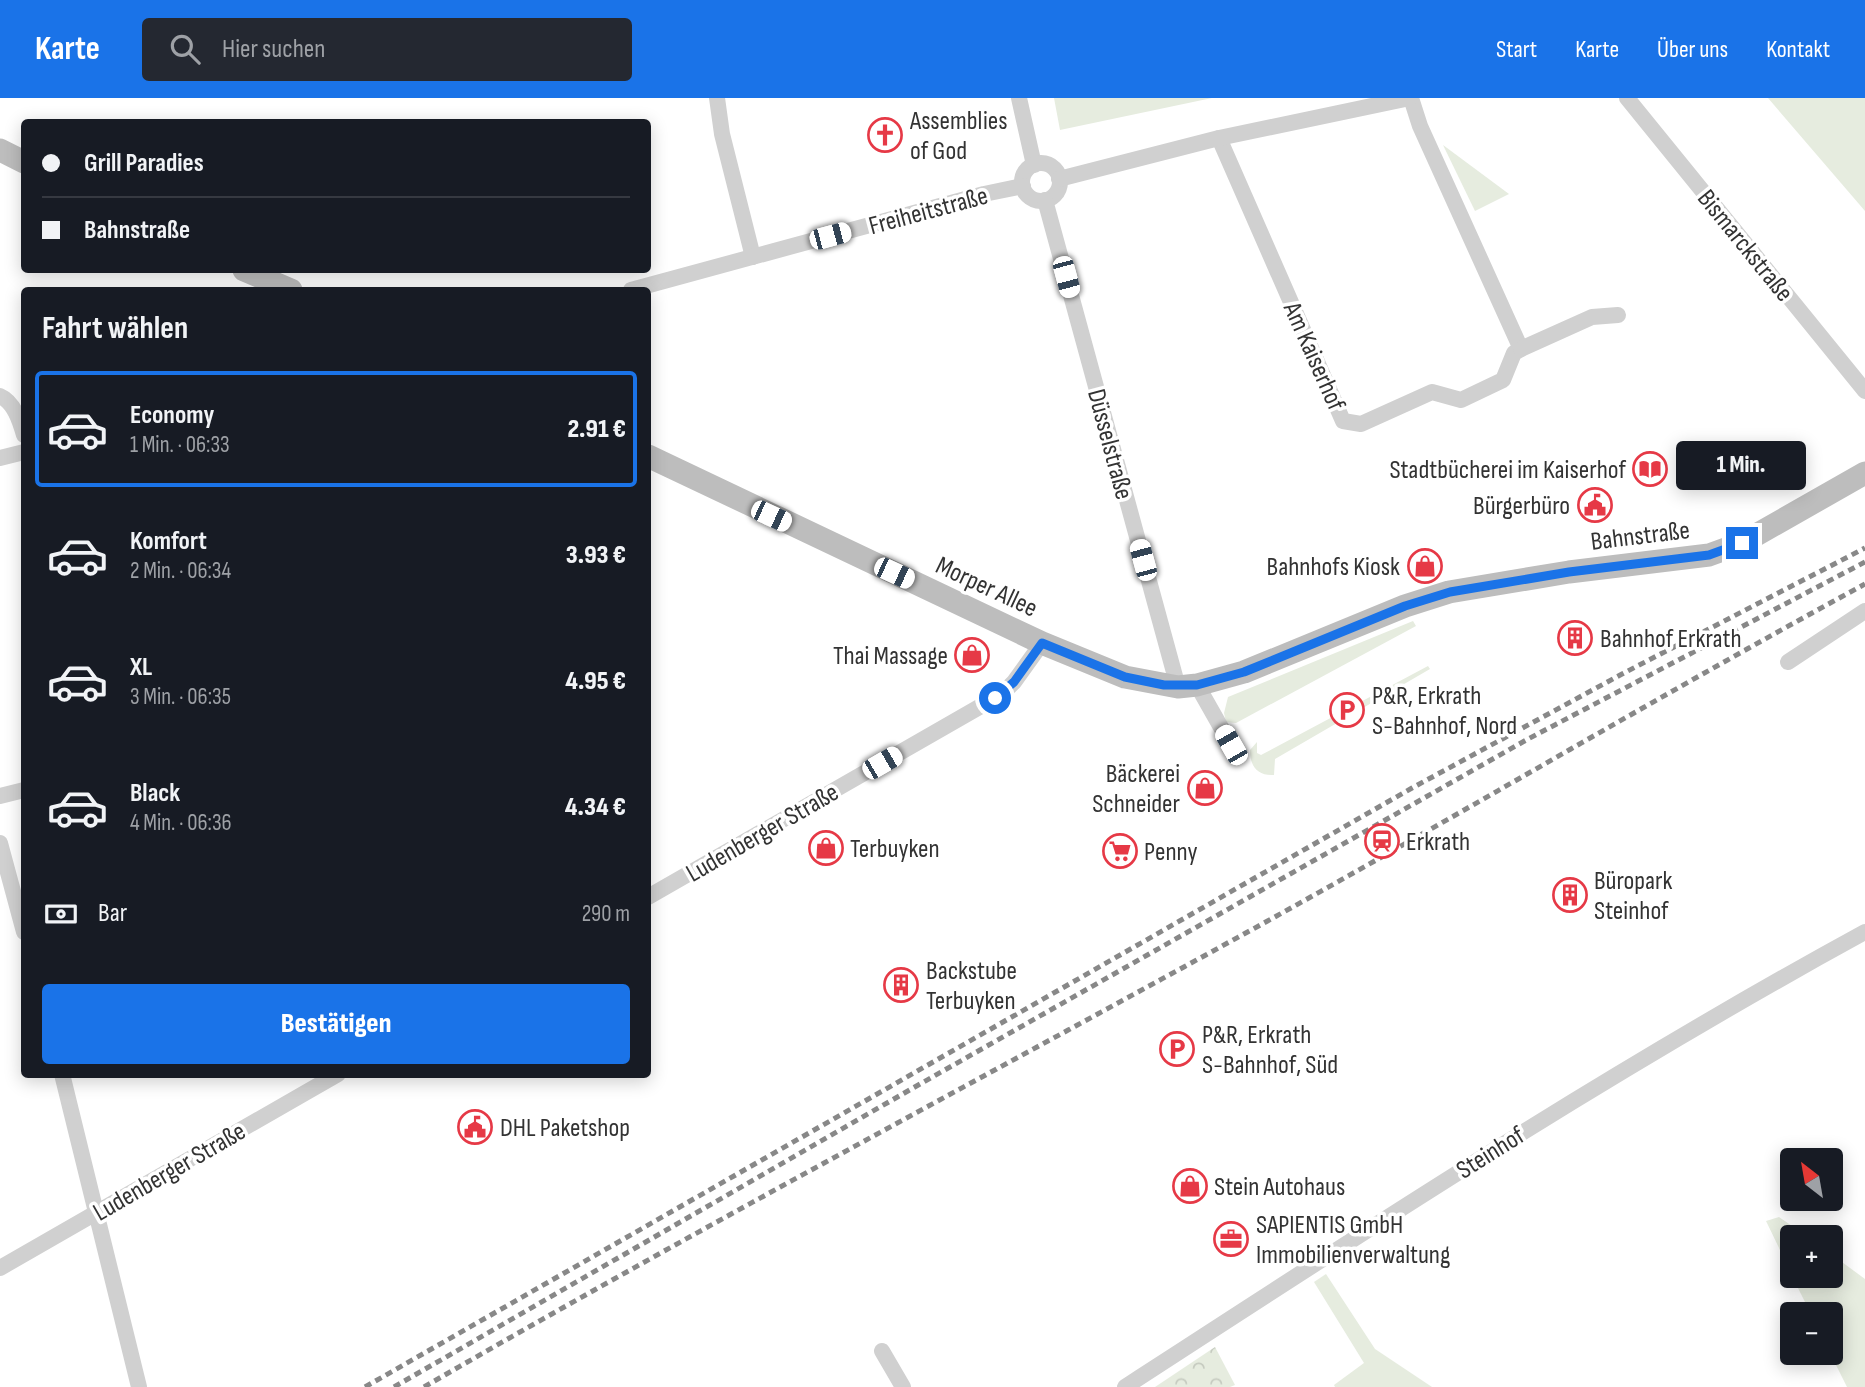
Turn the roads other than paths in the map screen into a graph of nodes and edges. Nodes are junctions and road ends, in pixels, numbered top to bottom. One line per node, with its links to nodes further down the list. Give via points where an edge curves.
1 (717, 98): 12 (street)
2 (1019, 98): 8 (street)
3 (1410, 98): 5 (street); 17 (street)
4 (1627, 98): 18 (street, Bismarckstraße)
5 (1219, 138): 9 (street); 17 (street, Am Kaiserhof, via 1343,421 1361,424 1432,392 1461,400 1503,380 1514,353)
6 (0, 150): 7 (street)
7 (21, 160)
8 (1034, 164): 9 (street, via 1050,166); 10 (street, Freiheitstraße, via 1026,171)
9 (1059, 178): 11 (street, via 1058,190)
10 (1023, 186): 11 (street, Freiheitstraße, via 1028,196); 12 (street, Freiheitstraße)
11 (1045, 200): 29 (street, Düsselstraße, via 1163,637)
12 (753, 257): 15 (street, Freiheitstraße)
13 (251, 273): 14 (street)
14 (284, 287)
15 (642, 287)
16 (1618, 315): 17 (street, via 1592,317)
17 (1521, 349)
18 (1865, 391)
19 (0, 396): 20 (street, via 6,398)
20 (21, 424)
21 (21, 453): 23 (street)
22 (651, 457): 27 (street, Morper Allee)
23 (0, 458)
24 (1865, 473): 25 (street, Bahnstraße, via 1742,543 1709,555)
25 (1569, 572): 29 (street, Morper Allee, via 1450,592 1244,672)
26 (1865, 611): 28 (street)
27 (1042, 643): 29 (street, Morper Allee, via 1125,677); 34 (street, Ludenberger Straße, via 1002,694)
28 (1788, 662)
29 (1187, 686): 30 (street)
30 (1231, 745)
31 (21, 791): 32 (street)
32 (0, 796)
33 (0, 843): 35 (street)
34 (651, 895)
35 (21, 921)
36 (1865, 932): 44 (street, Steinhof, via 1552,1114)
37 (63, 1078): 39 (street)
38 (331, 1078): 39 (street, Ludenberger Straße)
39 (97, 1213): 40 (street, Ludenberger Straße); 42 (street)
40 (0, 1268)
41 (882, 1351): 43 (street)
42 (139, 1387)
43 (903, 1387)
44 (1125, 1387)

